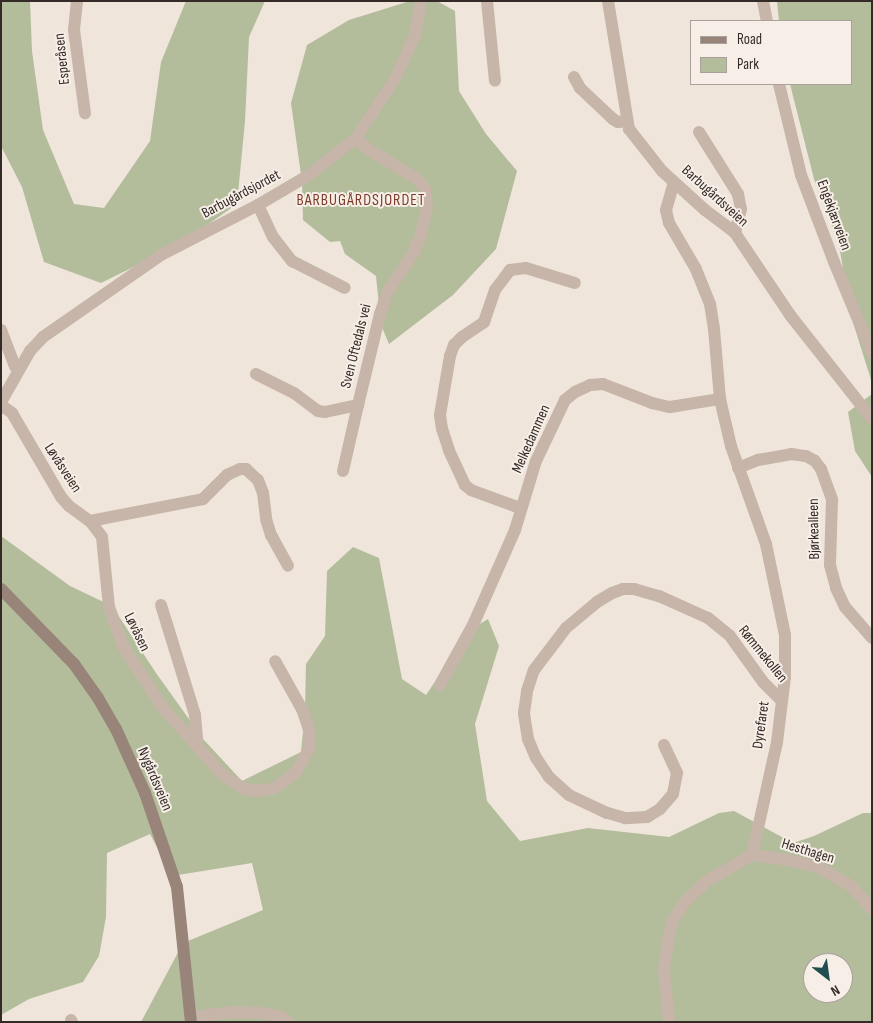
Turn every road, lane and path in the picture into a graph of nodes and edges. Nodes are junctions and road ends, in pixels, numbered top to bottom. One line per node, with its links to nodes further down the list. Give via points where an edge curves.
1 (77, 1): 10 (street, Esperåsen, via 74,30)
2 (421, 1): 13 (street, Barbugårdsjordet, via 415,35 395,79)
3 (487, 1): 8 (street)
4 (608, 1): 11 (street, Barbugårdsveien)
5 (763, 1): 6 (street)
6 (767, 20)
7 (574, 77): 11 (street, via 580,88 613,119 618,122)
8 (495, 81)
9 (779, 85): 20 (street, Engekjærveien, via 801,175)
10 (84, 112)
11 (626, 120): 14 (street, Barbugårdsveien, via 662,171)
12 (698, 132): 16 (street, via 738,194 741,208)
13 (356, 138): 15 (street, Barbugårdsjordet, via 309,175); 25 (street, Sven Oftedals vei, via 417,179 425,189 427,207 414,252 388,291)
14 (674, 182): 16 (street, Barbugårdsveien); 23 (street, via 666,210 669,223 696,269 710,304)
15 (258, 205): 18 (street, via 273,237 292,260); 21 (street, Barbugårdsjordet, via 129,275 43,337)
16 (735, 233): 26 (street, Barbugårdsveien, via 790,316)
17 (575, 283): 29 (street, via 526,268 510,270 495,290 484,322 462,337 450,356 440,415 449,450 465,485 470,490)
18 (345, 288)
19 (1, 330): 21 (street, via 15,366)
20 (872, 352)
21 (19, 368): 24 (street)
22 (256, 374): 25 (street, Sven Oftedals vei, via 294,393 318,411)
23 (720, 399): 27 (street, Dyrefaret); 29 (street, Melkedammen, via 670,407 603,384 574,392 565,400 545,440)
24 (1, 404): 30 (street, Løvåsveien, via 12,413 61,497)
25 (358, 405): 28 (street)
26 (872, 419)
27 (738, 468): 34 (street, Bjørkealleen, via 758,460 791,454 815,461 832,500 830,565 836,588 845,607); 37 (street, Dyrefaret, via 766,544 780,607 785,652)
28 (343, 471)
29 (520, 508): 36 (street, Melkedammen, via 515,530 473,625)
30 (90, 521): 31 (street, via 203,499 227,475 240,468 254,474 263,494 271,535); 38 (street, Løvåsen, via 102,537 108,607 124,648 163,708)
31 (288, 566)
32 (1, 589): 42 (main road, Nygårdsveien, via 74,664 116,729 146,793 176,887)
33 (161, 605): 38 (street, Løvåsen, via 195,715 197,739)
34 (872, 638)
35 (275, 661): 38 (street, Løvåsen, via 304,711 309,730 309,748 297,771 272,788 246,789 224,776)
36 (440, 685)
37 (781, 700): 39 (street, Rømmekollen, via 763,682 730,636 708,618 659,596 634,589 612,593 596,602 566,628 534,670 524,713 528,739 549,777 564,791 607,813 625,818 647,817 660,809 673,794 677,773); 40 (street, Dyrefaret, via 777,742)
38 (194, 742)
39 (664, 745)
40 (752, 855): 41 (street, Hesthagen, via 820,868 851,886); 44 (street, via 707,881 685,902 673,920 664,970)
41 (872, 909)
42 (191, 1020): 43 (street, via 197,1015 234,1012 263,1013 282,1017)
43 (288, 1022)
44 (669, 1022)

